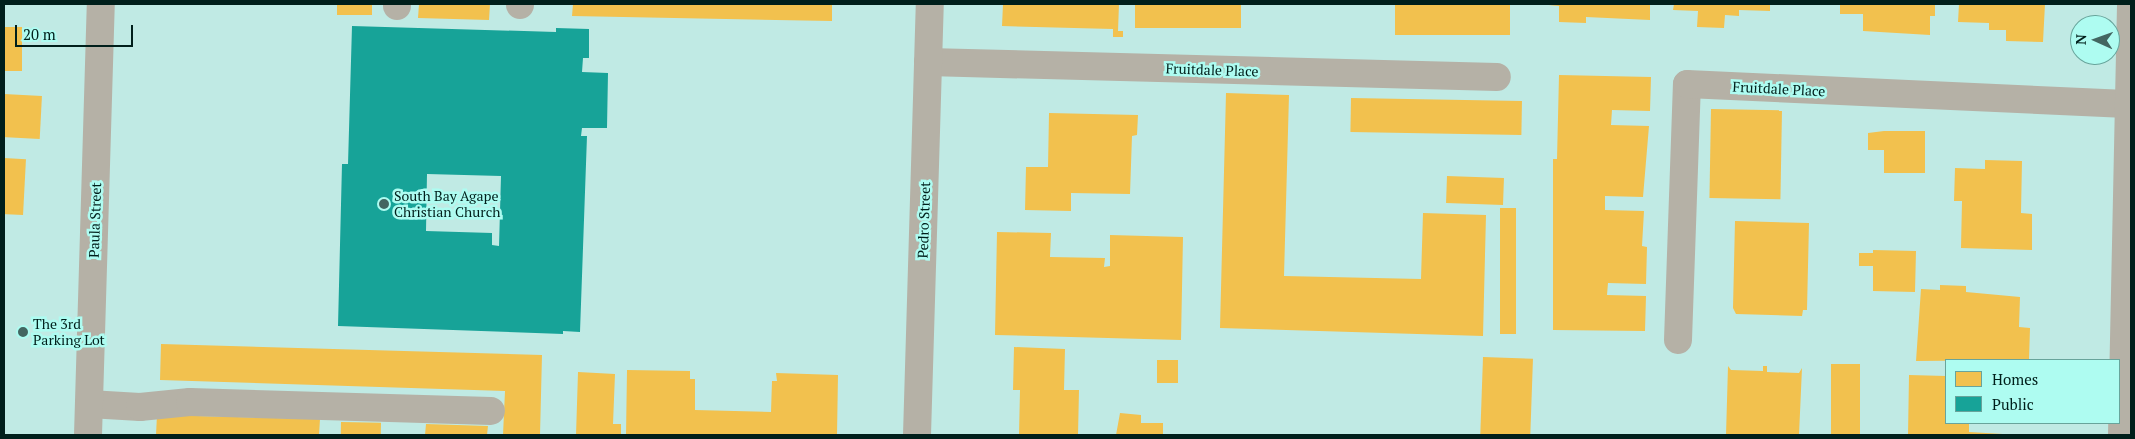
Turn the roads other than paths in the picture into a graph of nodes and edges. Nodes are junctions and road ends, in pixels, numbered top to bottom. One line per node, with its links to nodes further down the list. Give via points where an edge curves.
1 (101, 4): 8 (street, Paula Street)
2 (930, 4): 4 (street, Pedro Street)
3 (2131, 4): 6 (street)
4 (928, 62): 5 (street, Fruitdale Place); 11 (street, Pedro Street)
5 (1497, 77)
6 (2127, 104): 7 (street, Fruitdale Place, via 1686,84); 12 (street)
7 (1678, 340)
8 (89, 404): 9 (street, via 140,408 190,402); 10 (street, Paula Street)
9 (491, 411)
10 (88, 435)
11 (917, 435)
12 (2122, 435)

